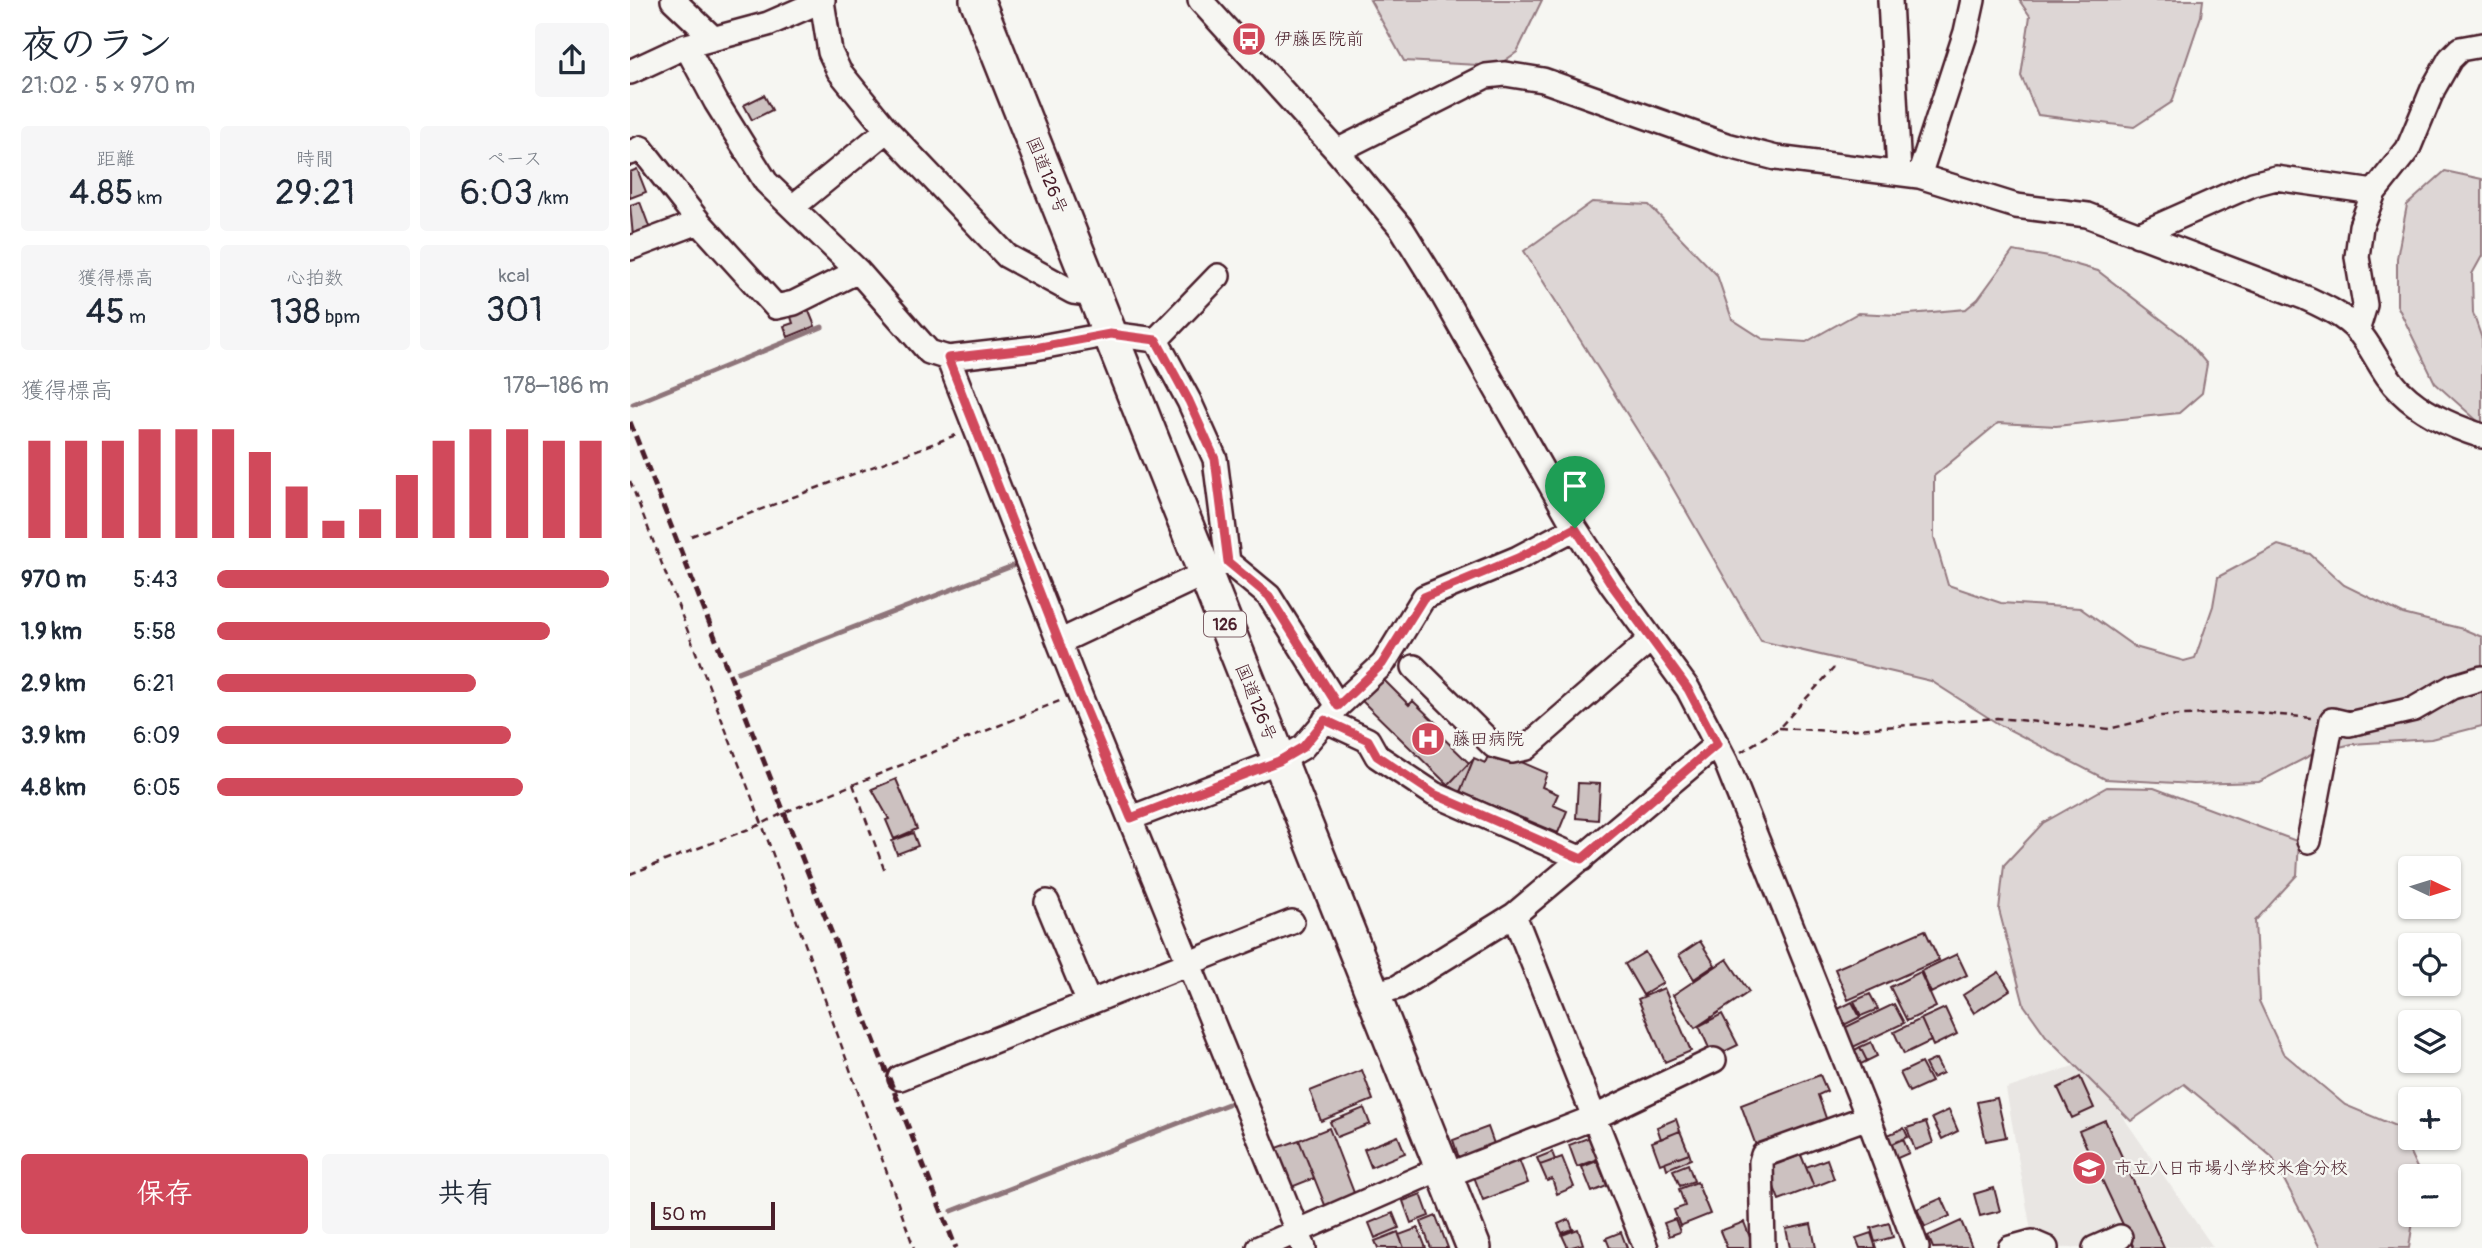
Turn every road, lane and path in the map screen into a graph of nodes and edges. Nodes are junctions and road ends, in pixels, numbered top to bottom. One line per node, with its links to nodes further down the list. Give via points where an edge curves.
1 (673, 0): 7 (street)
2 (822, 0): 7 (street, via 768,24); 11 (street, via 830,52 839,71)
3 (977, 0): 22 (highway, 国道126号 / 126)
4 (1200, 0): 12 (street)
5 (1890, 0): 14 (street)
6 (1973, 0): 14 (street, via 1966,32)
7 (712, 37): 9 (street)
8 (2482, 45): 15 (street, via 2460,49 2450,59 2408,149)
9 (686, 46): 10 (street); 16 (street, via 766,182)
10 (630, 72)
11 (887, 130): 16 (street); 22 (street, via 1007,257 1073,292)
12 (1337, 150): 14 (street, via 1486,76 1505,74 1543,80 1726,145 1776,158); 30 (street, via 1402,229)
13 (630, 153): 17 (street, via 641,148)
14 (1909, 175): 18 (street, via 2016,206 2087,215)
15 (2374, 192): 18 (street, via 2276,178); 23 (street, via 2361,226 2357,257 2365,305)
16 (794, 206): 20 (street)
17 (699, 222): 19 (street); 20 (street, via 776,307 794,303)
18 (2138, 234): 23 (street, via 2306,298 2336,312)
19 (630, 248)
20 (858, 271): 26 (street, via 929,352)
21 (1218, 276): 25 (street)
22 (1096, 295): 24 (highway, 国道126号 / 126)
23 (2357, 331): 28 (street, via 2402,394 2448,423)
24 (1110, 334): 25 (street); 26 (street); 32 (highway, 国道126号 / 126)
25 (1156, 340): 32 (street, via 1215,459)
26 (948, 358): 27 (street)
27 (975, 427): 31 (path); 34 (street)
28 (2482, 436)
29 (630, 481): 46 (path)
30 (1575, 528): 33 (street); 39 (street, via 1518,558 1424,597 1382,664)
31 (691, 536)
32 (1217, 568): 34 (street); 39 (street, via 1269,596); 43 (highway, 国道126号 / 126)
33 (1651, 639): 35 (street, via 1526,748 1512,751 1494,746); 42 (street, via 1688,689)
34 (1059, 642): 38 (street)
35 (1414, 667)
36 (1834, 668): 41 (path)
37 (2482, 678): 40 (street, via 2452,687 2414,709 2349,724)
38 (1079, 693): 44 (path); 45 (street)
39 (1332, 713): 43 (street, via 1303,747); 48 (street, via 1368,740 1377,756 1434,794)
40 (2332, 720): 41 (path, via 2251,712 2161,716 2109,729 1997,718 1832,731); 47 (street)
41 (1779, 728): 42 (path)
42 (1722, 753): 48 (street); 60 (street)
43 (1279, 761): 45 (street); 55 (highway, 国道126号 / 126)
44 (853, 784): 46 (path); 49 (path)
45 (1131, 818): 54 (street)
46 (762, 824): 50 (path); 64 (path)
47 (2309, 841)
48 (1582, 859): 52 (street)
49 (884, 869)
50 (630, 874)
51 (1047, 902): 56 (street)
52 (1514, 915): 55 (street, via 1398,987); 59 (street)
53 (1292, 922): 54 (street)
54 (1188, 964): 56 (street); 63 (street)
55 (1372, 994): 61 (highway, 国道126号 / 126)
56 (1089, 1003): 58 (street)
57 (1714, 1060): 59 (street)
58 (900, 1078)
59 (1595, 1117): 61 (street); 67 (street)
60 (1868, 1117): 68 (street, via 1763,1156); 69 (street)
61 (1444, 1172): 63 (street); 66 (highway, 国道126号 / 126)
62 (2120, 1237): 72 (street)
63 (1301, 1241): 65 (street)
64 (914, 1248)
65 (1259, 1248)
66 (1474, 1248)
67 (1646, 1248)
68 (1763, 1248)
69 (1917, 1248)
70 (2010, 1248): 71 (street, via 2032,1242)
71 (2046, 1248)
72 (2095, 1248)

